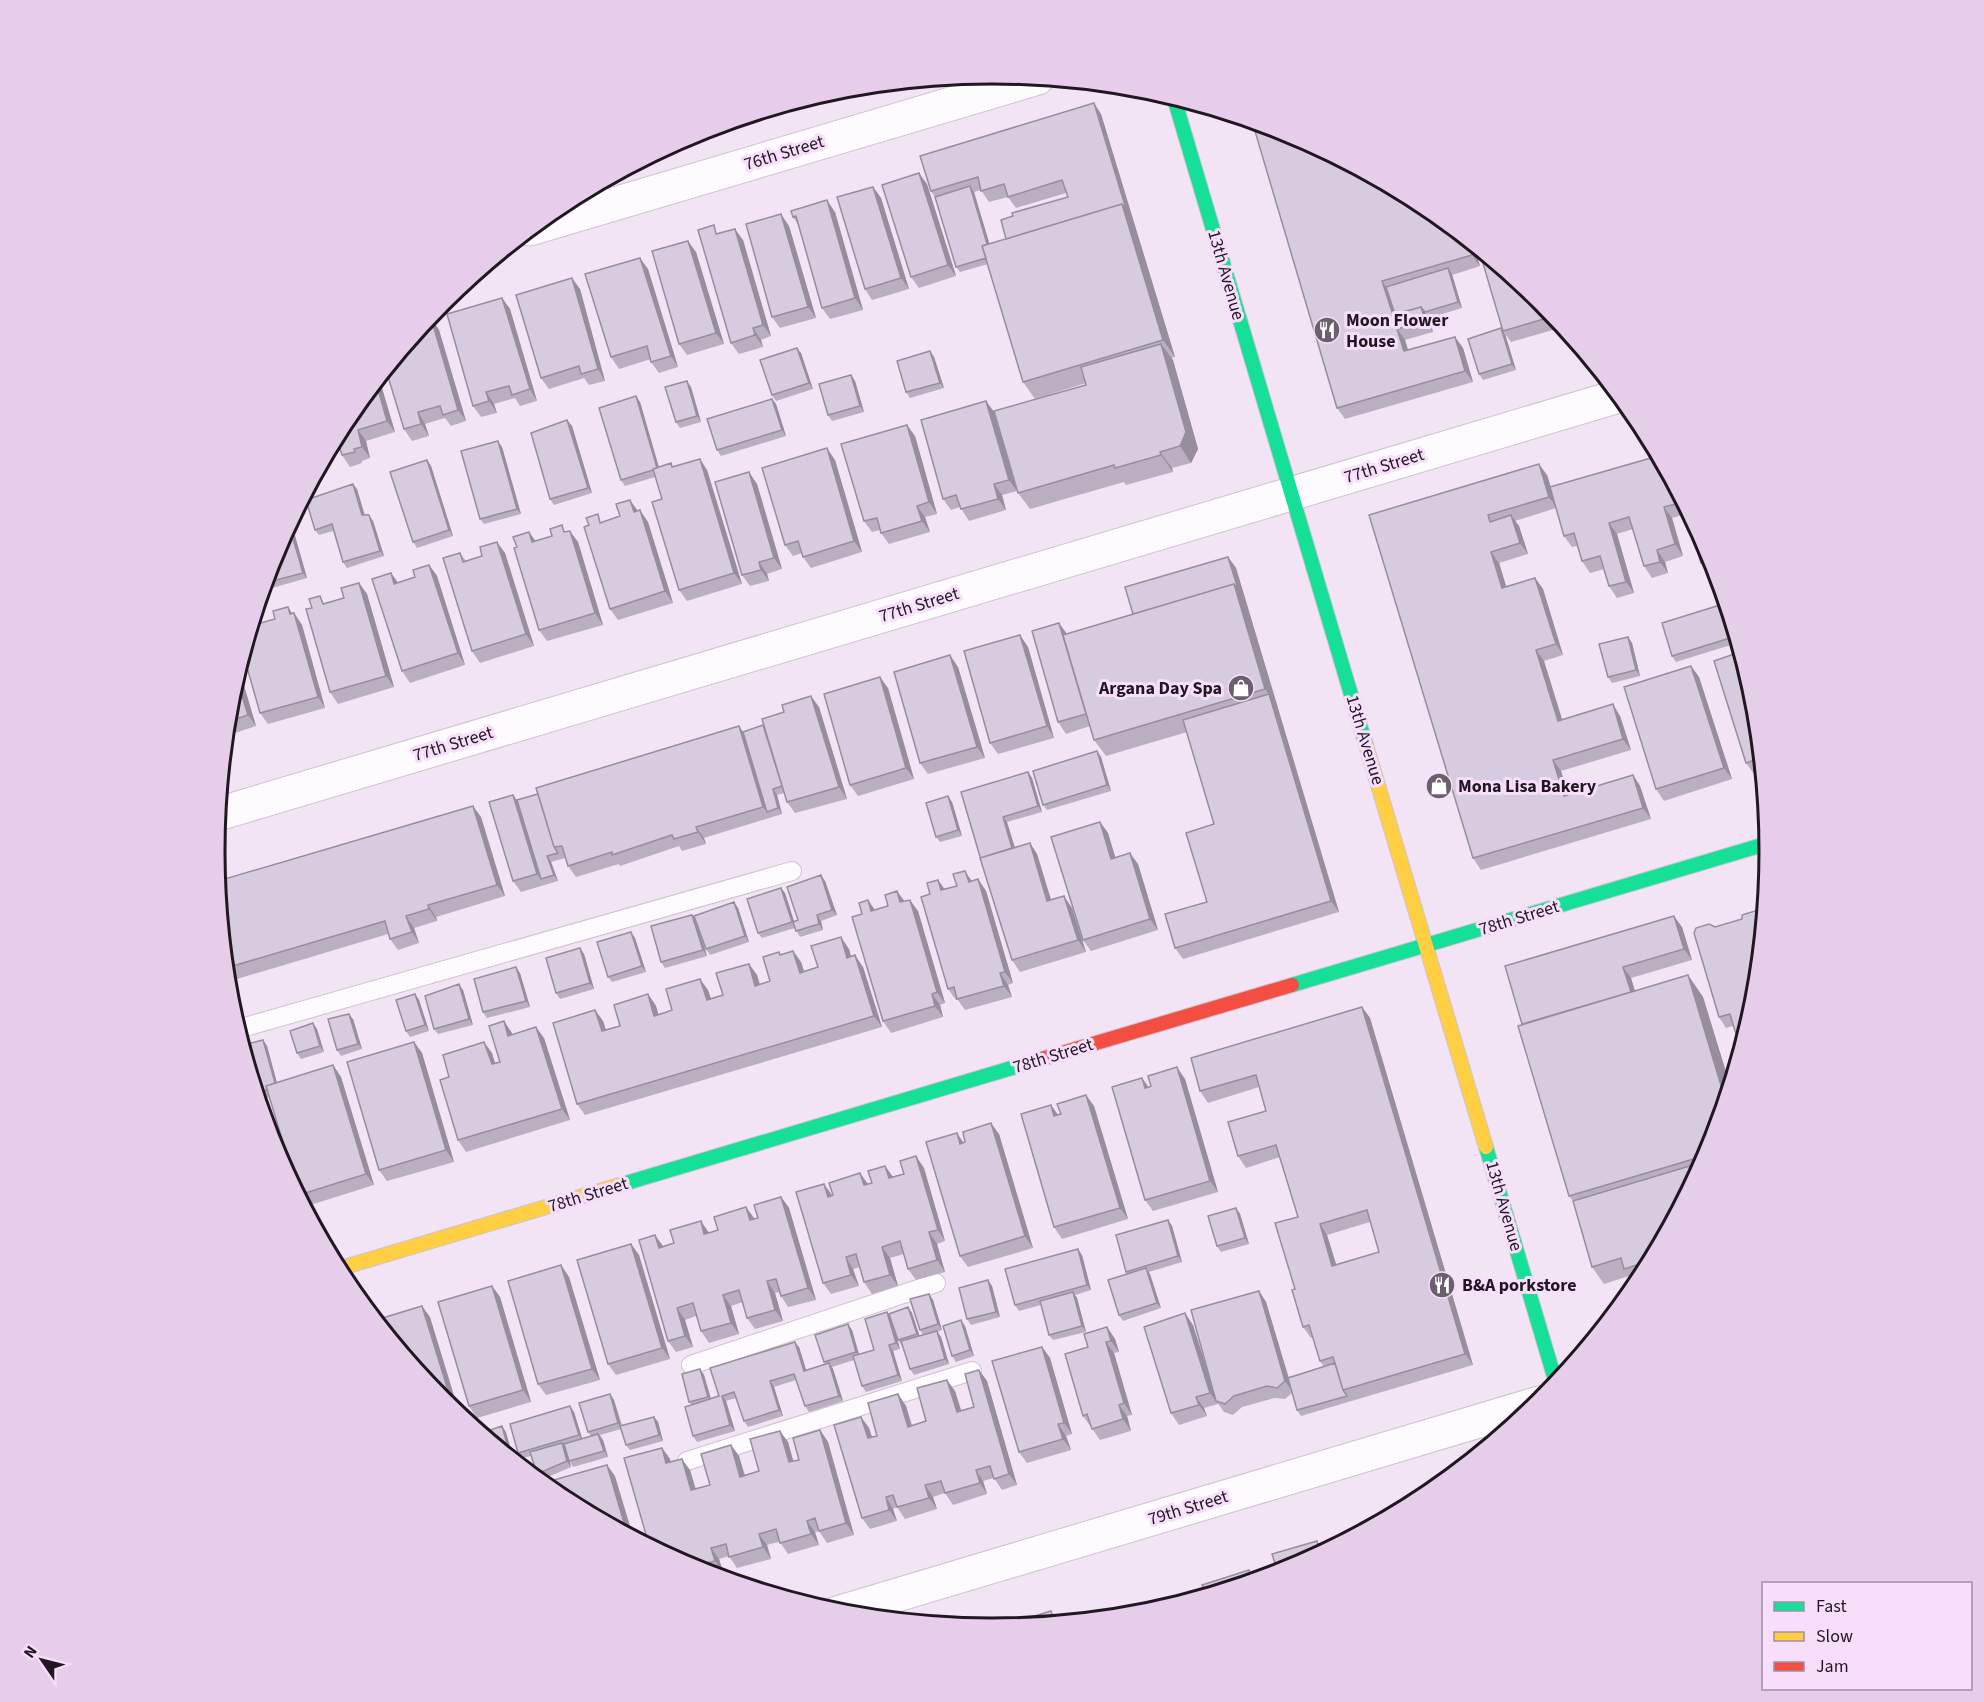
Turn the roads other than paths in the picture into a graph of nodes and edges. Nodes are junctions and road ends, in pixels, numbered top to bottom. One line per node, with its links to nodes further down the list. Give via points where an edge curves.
1 (1015, 85): 3 (street, 76th Street)
2 (1177, 107): 5 (street, 13th Avenue)
3 (553, 222)
4 (1611, 398): 5 (street, 77th Street)
5 (1291, 494): 6 (street, 77th Street); 9 (street, 13th Avenue)
6 (227, 811)
7 (1759, 846): 9 (street, 78th Street)
8 (792, 871): 10 (lane)
9 (1427, 945): 11 (street, 78th Street); 15 (street, 13th Avenue)
10 (246, 1027)
11 (347, 1266)
12 (936, 1283): 13 (lane)
13 (691, 1365)
14 (972, 1371): 17 (lane)
15 (1553, 1373)
16 (1517, 1410): 18 (street, 79th Street)
17 (687, 1461)
18 (861, 1606)

